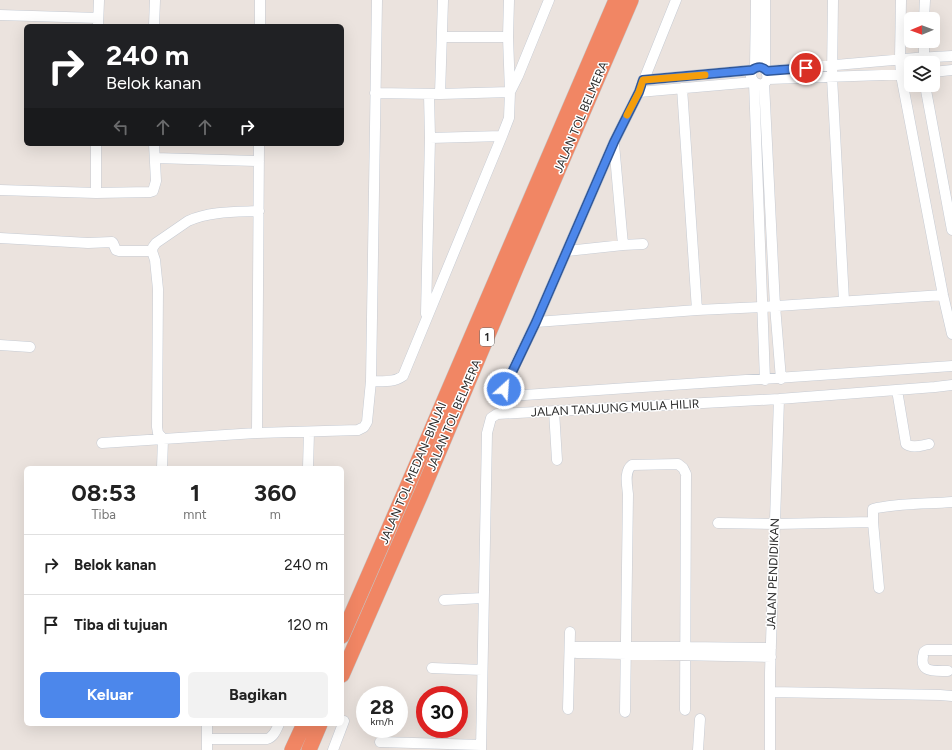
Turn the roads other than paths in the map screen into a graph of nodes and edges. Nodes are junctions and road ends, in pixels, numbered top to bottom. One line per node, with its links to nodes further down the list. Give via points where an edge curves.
1 (99, 0): 18 (street)
2 (155, 0): 19 (street)
3 (260, 0): 20 (street)
4 (376, 0): 39 (street)
5 (443, 0): 21 (street)
6 (509, 0): 22 (street)
7 (549, 0): 35 (street)
8 (616, 0): 92 (highway, JALAN TOL MEDAN–BINJAI / 1)
9 (631, 0): 100 (highway, JALAN TOL BELMERA / 1)
10 (676, 0): 33 (street)
11 (756, 0): 30 (street)
12 (765, 0): 30 (street)
13 (833, 0): 27 (street)
14 (902, 0): 25 (street)
15 (925, 0): 16 (street)
16 (924, 12)
17 (0, 15): 18 (street)
18 (98, 22)
19 (154, 24)
20 (260, 24)
21 (442, 37): 22 (street); 41 (street)
22 (508, 37): 35 (street)
23 (952, 56): 24 (street)
24 (940, 57)
25 (903, 59): 26 (street); 27 (street)
26 (904, 64)
27 (832, 65): 30 (street); 32 (street)
28 (952, 70): 29 (street)
29 (940, 71)
30 (761, 75): 32 (street); 33 (street); 34 (street); 61 (street); 62 (street)
31 (904, 75): 32 (street)
32 (832, 77): 60 (street)
33 (643, 80): 36 (street)
34 (682, 88): 36 (street); 63 (street)
35 (510, 92): 41 (street); 42 (street, via 509,118)
36 (639, 92): 44 (street)
37 (909, 92): 59 (street)
38 (926, 92): 53 (street)
39 (375, 93): 40 (street); 72 (street)
40 (429, 94): 41 (street); 43 (street)
41 (440, 94)
42 (502, 136): 43 (street); 64 (street)
43 (430, 138): 64 (street)
44 (614, 142): 56 (street); 58 (street)
45 (96, 146): 51 (street)
46 (154, 146): 48 (street)
47 (259, 146): 49 (street)
48 (154, 158): 49 (street); 51 (street, via 156,181 153,191)
49 (259, 161): 52 (street)
50 (0, 190): 51 (street)
51 (96, 193)
52 (259, 211): 57 (street, via 219,213 193,218 156,242); 78 (street)
53 (952, 230)
54 (0, 238): 57 (street, via 112,242 118,251)
55 (643, 244): 56 (street)
56 (623, 246): 58 (street)
57 (152, 251): 79 (street, via 158,289 157,427)
58 (567, 251): 65 (street)
59 (943, 295): 60 (street); 66 (street)
60 (844, 301): 61 (street)
61 (775, 306): 62 (street); 70 (street)
62 (762, 307): 63 (street); 71 (street)
63 (697, 310): 65 (street)
64 (426, 320): 72 (street, via 402,376 391,381)
65 (536, 322): 71 (street, via 504,388 505,394 510,396)
66 (952, 334)
67 (0, 345): 68 (street)
68 (30, 347)
69 (952, 366): 70 (street)
70 (781, 379): 71 (street)
71 (765, 380)
72 (371, 381): 77 (street, via 367,422 364,427 358,430)
73 (952, 385): 74 (street, JALAN TANJUNG MULIA HILIR)
74 (897, 390): 75 (street, JALAN TANJUNG MULIA HILIR); 81 (street, via 906,444 910,447)
75 (779, 399): 76 (street, JALAN TANJUNG MULIA HILIR); 88 (street, JALAN PENDIDIKAN)
76 (554, 411): 82 (street); 90 (street, JALAN TANJUNG MULIA HILIR, via 497,414 491,418 487,433)
77 (309, 432): 78 (street); 84 (street)
78 (257, 433): 79 (street)
79 (163, 439): 80 (street); 83 (street)
80 (102, 443)
81 (929, 444)
82 (557, 460)
83 (162, 466)
84 (308, 466)
85 (952, 502): 86 (street, via 873,509)
86 (873, 522): 88 (street); 89 (street)
87 (718, 523): 88 (street)
88 (775, 524): 98 (street, JALAN PENDIDIKAN)
89 (879, 588)
90 (483, 598): 91 (street); 101 (street, JALAN TANJUNG MULIA HILIR)
91 (444, 600)
92 (344, 631)
93 (570, 632): 94 (street)
94 (570, 650): 95 (street); 105 (street)
95 (626, 650): 97 (street); 97 (street, via 628,468 632,465 678,464 684,468 686,474); 107 (street)
96 (952, 650): 102 (street, via 927,650 922,657 923,667 926,669)
97 (685, 651): 98 (street); 106 (street)
98 (771, 653): 103 (street, JALAN PENDIDIKAN)
99 (432, 668): 101 (street)
100 (344, 670)
101 (482, 670): 116 (street, JALAN TANJUNG MULIA HILIR)
102 (948, 671)
103 (770, 692): 104 (street); 122 (street, JALAN PENDIDIKAN)
104 (952, 696)
105 (568, 709)
106 (685, 710)
107 (626, 712)
108 (700, 719): 121 (street)
109 (207, 726): 114 (street)
110 (278, 726): 114 (street, via 274,734 267,739)
111 (303, 726): 118 (highway)
112 (319, 726): 119 (highway)
113 (342, 726): 120 (street)
114 (207, 740): 117 (street)
115 (380, 742): 116 (street)
116 (481, 748)
117 (207, 750)
118 (292, 750)
119 (309, 750)
120 (333, 750)
121 (698, 750)
122 (770, 750)

